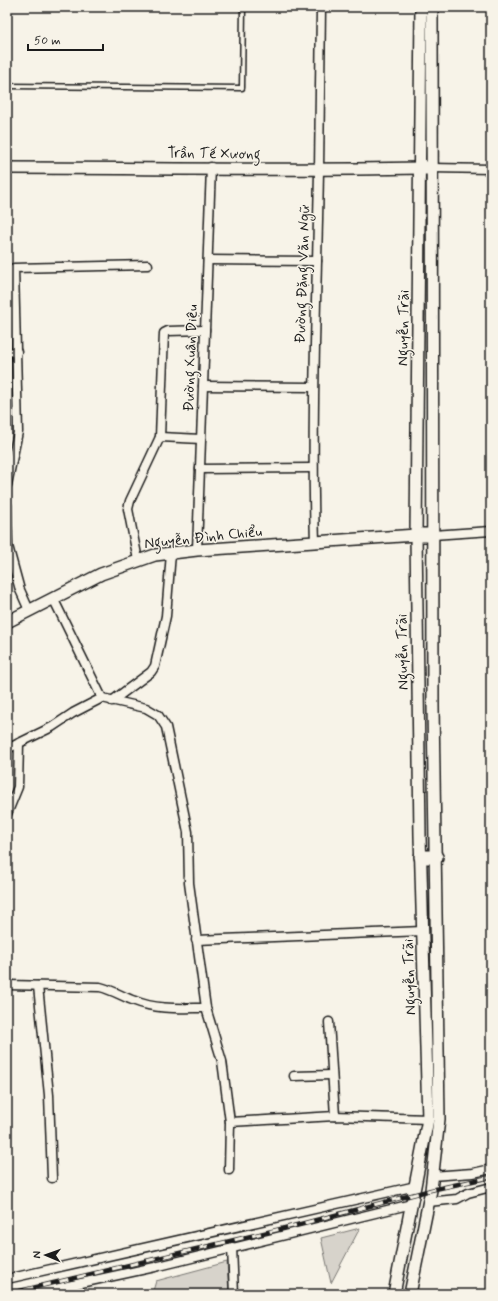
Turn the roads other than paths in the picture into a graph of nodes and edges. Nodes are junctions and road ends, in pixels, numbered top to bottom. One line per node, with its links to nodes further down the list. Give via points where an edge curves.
1 (243, 7): 5 (lane, via 242,88)
2 (321, 7): 10 (street, Đường Đặng Văn Ngữ)
3 (421, 7): 8 (main road, Nguyễn Trãi)
4 (432, 7): 8 (main road, Nguyễn Trãi)
5 (7, 86)
6 (211, 167): 7 (main road, Trần Tế Xương); 10 (main road, Trần Tế Xương); 11 (street, Đường Xuân Diệu)
7 (7, 168)
8 (425, 168): 9 (street); 10 (main road, Trần Tế Xương); 26 (main road, Nguyễn Trãi); 27 (main road, Nguyễn Trãi)
9 (491, 169)
10 (319, 170): 12 (street, Đường Đặng Văn Ngữ)
11 (208, 260): 12 (street); 14 (street, Đường Xuân Diệu)
12 (317, 261): 18 (street, Đường Đặng Văn Ngữ)
13 (148, 265): 16 (street, via 14,268)
14 (205, 330): 17 (street, Đường Xuân Diệu); 19 (street, via 164,333)
15 (7, 352): 16 (street)
16 (17, 352): 23 (street, via 18,432)
17 (203, 386): 18 (street); 20 (street, Đường Xuân Diệu)
18 (313, 387): 21 (street, Đường Đặng Văn Ngữ)
19 (160, 437): 20 (street); 31 (street, via 128,509)
20 (201, 438): 22 (street, Đường Xuân Diệu)
21 (312, 468): 22 (street); 28 (street, Đường Đặng Văn Ngữ)
22 (200, 469): 29 (street, Đường Xuân Diệu)
23 (7, 485)
24 (7, 505): 33 (street, via 8,546 20,590)
25 (491, 531): 27 (street)
26 (416, 535): 27 (main road); 28 (main road, Nguyễn Đình Chiểu); 41 (main road, Nguyễn Trãi)
27 (433, 535): 40 (main road, Nguyễn Trãi)
28 (315, 542): 29 (main road, Nguyễn Đình Chiểu)
29 (197, 550): 30 (main road, Nguyễn Đình Chiểu)
30 (171, 553): 31 (main road, Nguyễn Đình Chiểu); 36 (street, via 166,616 154,666 151,672)
31 (138, 560): 32 (main road, Nguyễn Đình Chiểu, via 101,574)
32 (53, 598): 33 (main road, Nguyễn Đình Chiểu); 35 (street)
33 (29, 610): 34 (main road, Nguyễn Đình Chiểu)
34 (7, 622)
35 (102, 698): 36 (street); 37 (street)
36 (112, 701): 43 (street, via 146,708 158,715 166,726 188,832 189,883)
37 (19, 743): 38 (street); 39 (street, via 18,787)
38 (7, 749)
39 (7, 814)
40 (436, 857): 41 (main road); 55 (main road, Nguyễn Trãi, via 440,1119)
41 (421, 858): 42 (main road, Nguyễn Trãi)
42 (423, 931): 43 (street); 51 (main road, Nguyễn Trãi)
43 (196, 940): 46 (street)
44 (7, 985): 45 (street)
45 (38, 986): 46 (street, via 100,986 134,1001 158,1007); 56 (street, via 49,1095)
46 (206, 1008): 52 (street, via 222,1062)
47 (329, 1022): 48 (street)
48 (332, 1075): 49 (street); 50 (street)
49 (294, 1076)
50 (335, 1116): 51 (street); 52 (street)
51 (428, 1119): 57 (main road, Nguyễn Trãi)
52 (230, 1122): 54 (street)
53 (491, 1169): 55 (street)
54 (229, 1170)
55 (432, 1176): 59 (main road, Nguyễn Trãi)
56 (52, 1178)
57 (416, 1186): 60 (main road, Nguyễn Trãi); 62 (street)
58 (491, 1187): 59 (street, via 468,1193 457,1200)
59 (428, 1202): 68 (main road, Nguyễn Trãi)
60 (412, 1204): 61 (street); 67 (main road, Nguyễn Trãi)
61 (232, 1247): 63 (street); 66 (street)
62 (7, 1279)
63 (69, 1285): 64 (street); 65 (street)
64 (30, 1294)
65 (70, 1294)
66 (234, 1294)
67 (394, 1294)
68 (410, 1294)

